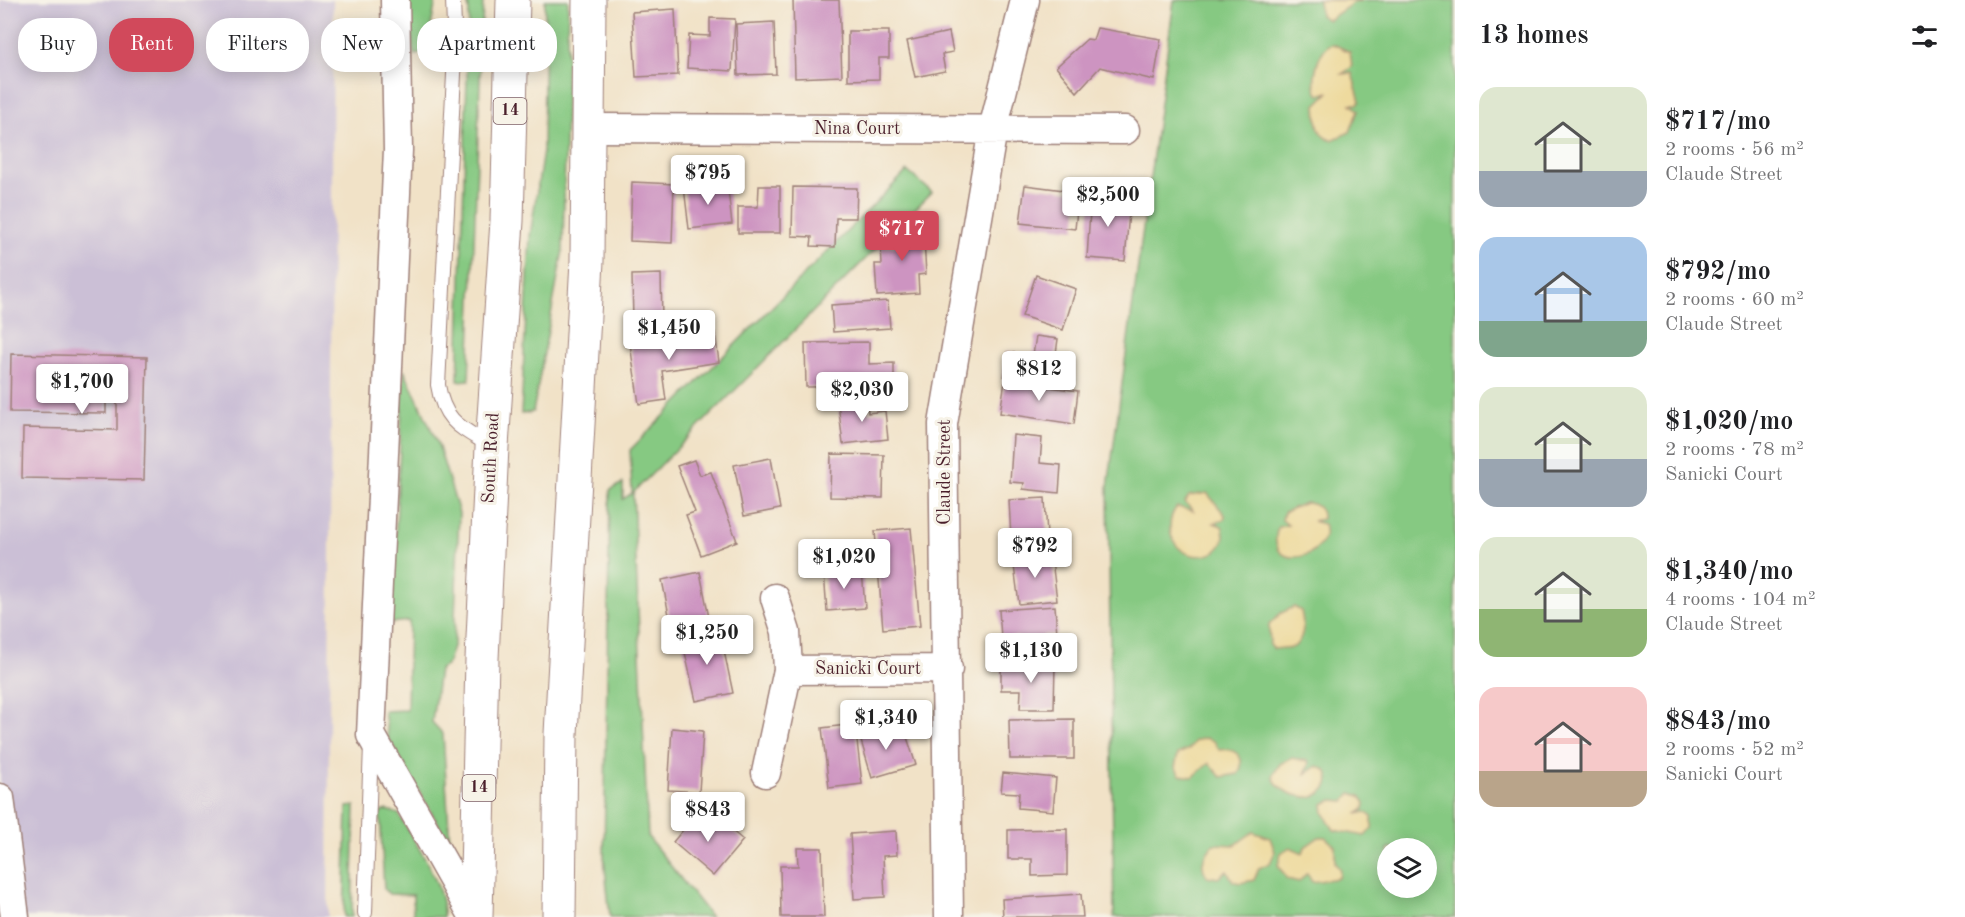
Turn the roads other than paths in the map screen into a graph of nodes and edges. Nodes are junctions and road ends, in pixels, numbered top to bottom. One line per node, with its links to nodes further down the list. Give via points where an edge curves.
1 (395, 0): 13 (street, via 398,150)
2 (453, 0): 9 (lane, via 455,55 438,385 451,421)
3 (513, 0): 9 (highway, South Road / 14, via 507,221)
4 (589, 0): 6 (highway)
5 (1025, 0): 7 (street, Claude Street)
6 (590, 128): 7 (street, Nina Court); 16 (highway, via 583,364 561,734)
7 (993, 129): 8 (street, Nina Court); 11 (street, Claude Street, via 943,424)
8 (1125, 130)
9 (492, 447): 19 (highway, South Road / 14)
10 (775, 598): 12 (street, Sanicki Court, via 786,632)
11 (948, 669): 12 (street, Sanicki Court); 22 (street, Claude Street)
12 (789, 670): 14 (street, Sanicki Court)
13 (371, 735): 17 (lane); 19 (street)
14 (766, 773)
15 (0, 798): 18 (street)
16 (560, 884): 20 (highway); 21 (highway)
17 (365, 914)
18 (15, 917)
19 (475, 917)
20 (559, 917)
21 (579, 917)
22 (950, 917)

